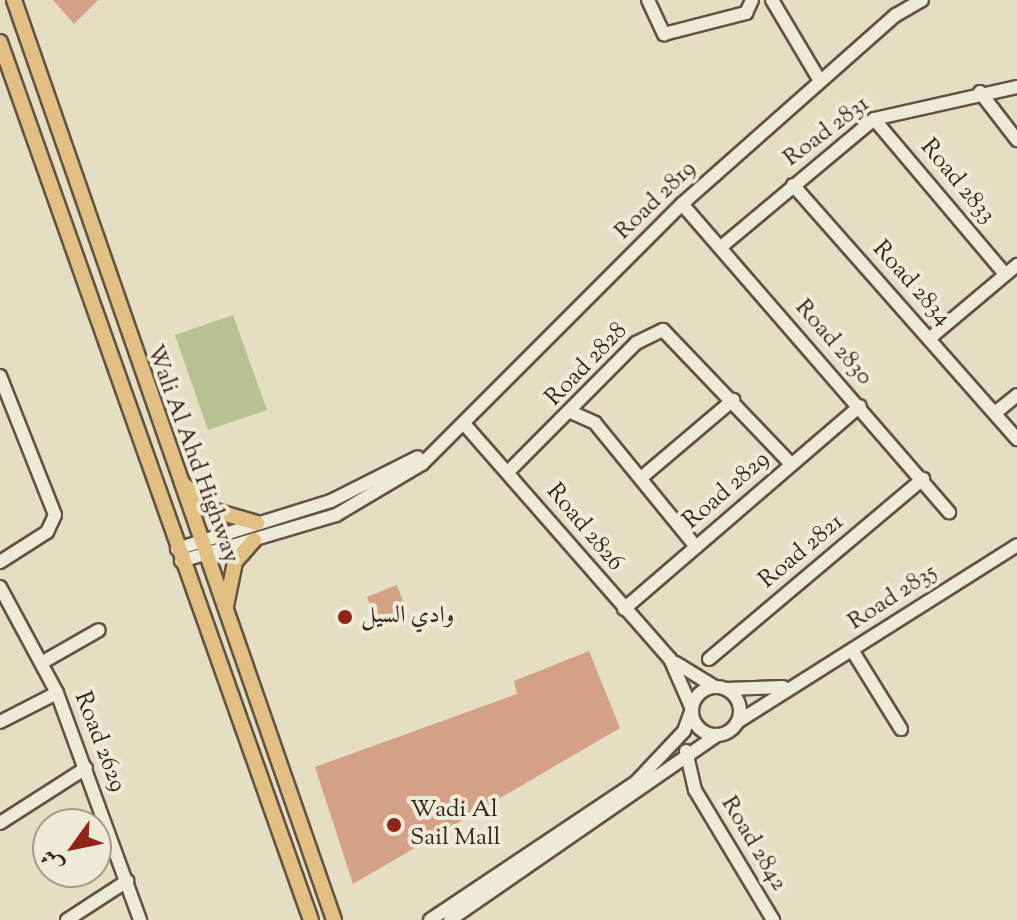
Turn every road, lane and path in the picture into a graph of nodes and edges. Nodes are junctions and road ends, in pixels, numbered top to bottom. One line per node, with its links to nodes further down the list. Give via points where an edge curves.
1 (14, 0): 30 (main road, Wali Al Ahd Highway)
2 (648, 0): 3 (street, via 664,34 746,13)
3 (752, 0)
4 (772, 0): 7 (street)
5 (922, 0): 7 (street, Road 2819)
6 (0, 42): 39 (main road, Wali Al Ahd Highway, via 127,404)
7 (820, 81): 13 (street, Road 2819)
8 (1017, 87): 9 (street, Road 2831)
9 (980, 92): 10 (street, Road 2831); 11 (street)
10 (874, 119): 12 (street, Road 2831); 16 (street, Road 2833)
11 (1017, 140)
12 (793, 185): 14 (street, Road 2831); 17 (street, Road 2834)
13 (682, 204): 14 (street, Road 2830); 24 (street, Road 2819)
14 (721, 247): 21 (street, Road 2830)
15 (1017, 265): 16 (street)
16 (1005, 274): 17 (street)
17 (930, 338): 23 (street, Road 2834)
18 (1, 374): 40 (street, via 55,515 47,532)
19 (1017, 395): 23 (street)
20 (733, 400): 22 (street, Road 2828, via 672,334 655,330); 26 (street, Road 2828); 28 (street)
21 (860, 406): 26 (street, Road 2829); 29 (street, Road 2830)
22 (573, 413): 27 (street, Road 2828); 28 (street, via 595,423)
23 (995, 413): 25 (street, Road 2834)
24 (465, 425): 27 (street, Road 2826); 31 (street, Road 2819, via 436,450)
25 (1017, 439)
26 (791, 464): 38 (street, Road 2829)
27 (508, 472): 42 (street, Road 2826)
28 (641, 478): 38 (street)
29 (923, 479): 33 (street, Road 2830); 47 (street, Road 2821)
30 (180, 481): 35 (main road, via 212,510); 39 (main road, Wali Al Ahd Highway)
31 (368, 491): 32 (street, Road 2819); 34 (street, Road 2819)
32 (331, 501): 34 (street); 35 (street, Road 2819)
33 (949, 512)
34 (336, 515): 36 (street, Road 2819)
35 (257, 523): 39 (street, Road 2819)
36 (254, 540): 39 (street, Road 2819); 43 (main road, via 230,573)
37 (1017, 545): 45 (street, Road 2835)
38 (696, 547): 42 (street, Road 2829)
39 (190, 550): 43 (main road, Wali Al Ahd Highway); 66 (main road, Wali Al Ahd Highway)
40 (0, 562)
41 (0, 587): 48 (street, Road 2629)
42 (624, 609): 46 (street, Road 2826)
43 (225, 610): 63 (main road, Wali Al Ahd Highway)
44 (99, 630): 48 (street)
45 (852, 650): 49 (street, Road 2835); 55 (street)
46 (670, 659): 50 (street, Road 2826); 52 (street, Road 2826)
47 (709, 659)
48 (43, 662): 51 (street, Road 2629)
49 (790, 686): 50 (street, Road 2835); 53 (street, Road 2835)
50 (719, 688): 52 (street); 53 (street, via 738,701)
51 (57, 693): 54 (street); 59 (street, Road 2629)
52 (692, 709): 56 (street, via 699,728); 58 (street)
53 (739, 721): 56 (street)
54 (0, 722)
55 (901, 729)
56 (717, 735): 57 (street)
57 (686, 751): 58 (street); 60 (street, Road 2842)
58 (664, 765): 60 (street, Road 2842); 67 (street); 68 (street)
59 (86, 768): 61 (street); 62 (street, Road 2629)
60 (695, 790): 69 (street, Road 2842)
61 (0, 823)
62 (127, 881): 64 (street); 65 (street, Road 2629)
63 (335, 917)
64 (67, 920)
65 (140, 920)
66 (311, 920)
67 (430, 920)
68 (450, 920)
69 (773, 920)

